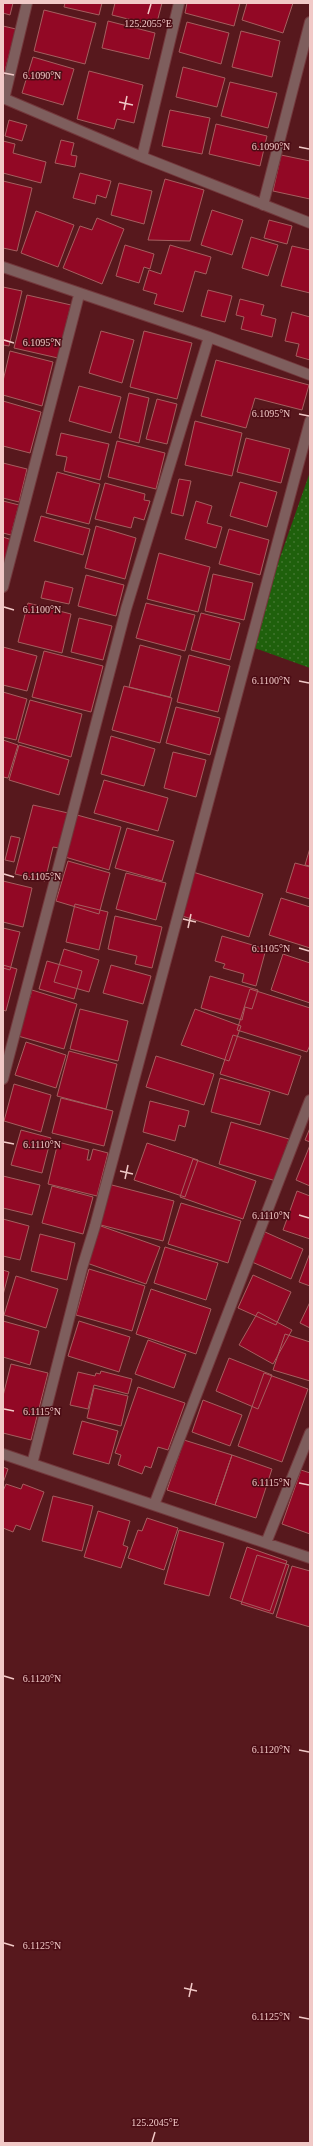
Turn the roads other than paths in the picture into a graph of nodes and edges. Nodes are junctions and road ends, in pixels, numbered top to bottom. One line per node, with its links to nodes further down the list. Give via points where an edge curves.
1 (27, 3): 4 (street)
2 (179, 3): 5 (street)
3 (310, 22): 6 (street)
4 (4, 98): 5 (street)
5 (142, 157): 6 (street)
6 (263, 205): 7 (street)
7 (310, 223)
8 (3, 267): 9 (street)
9 (79, 295): 10 (street); 13 (street)
10 (209, 337): 11 (street); 14 (street, via 126,609)
11 (310, 375)
12 (310, 421): 18 (street, via 82,1268)
13 (3, 587)
14 (3, 1079)
15 (310, 1100): 19 (street)
16 (310, 1433): 20 (street)
17 (3, 1454): 18 (street)
18 (32, 1464): 19 (street)
19 (154, 1505): 20 (street)
20 (266, 1543): 21 (street)
21 (310, 1558)

